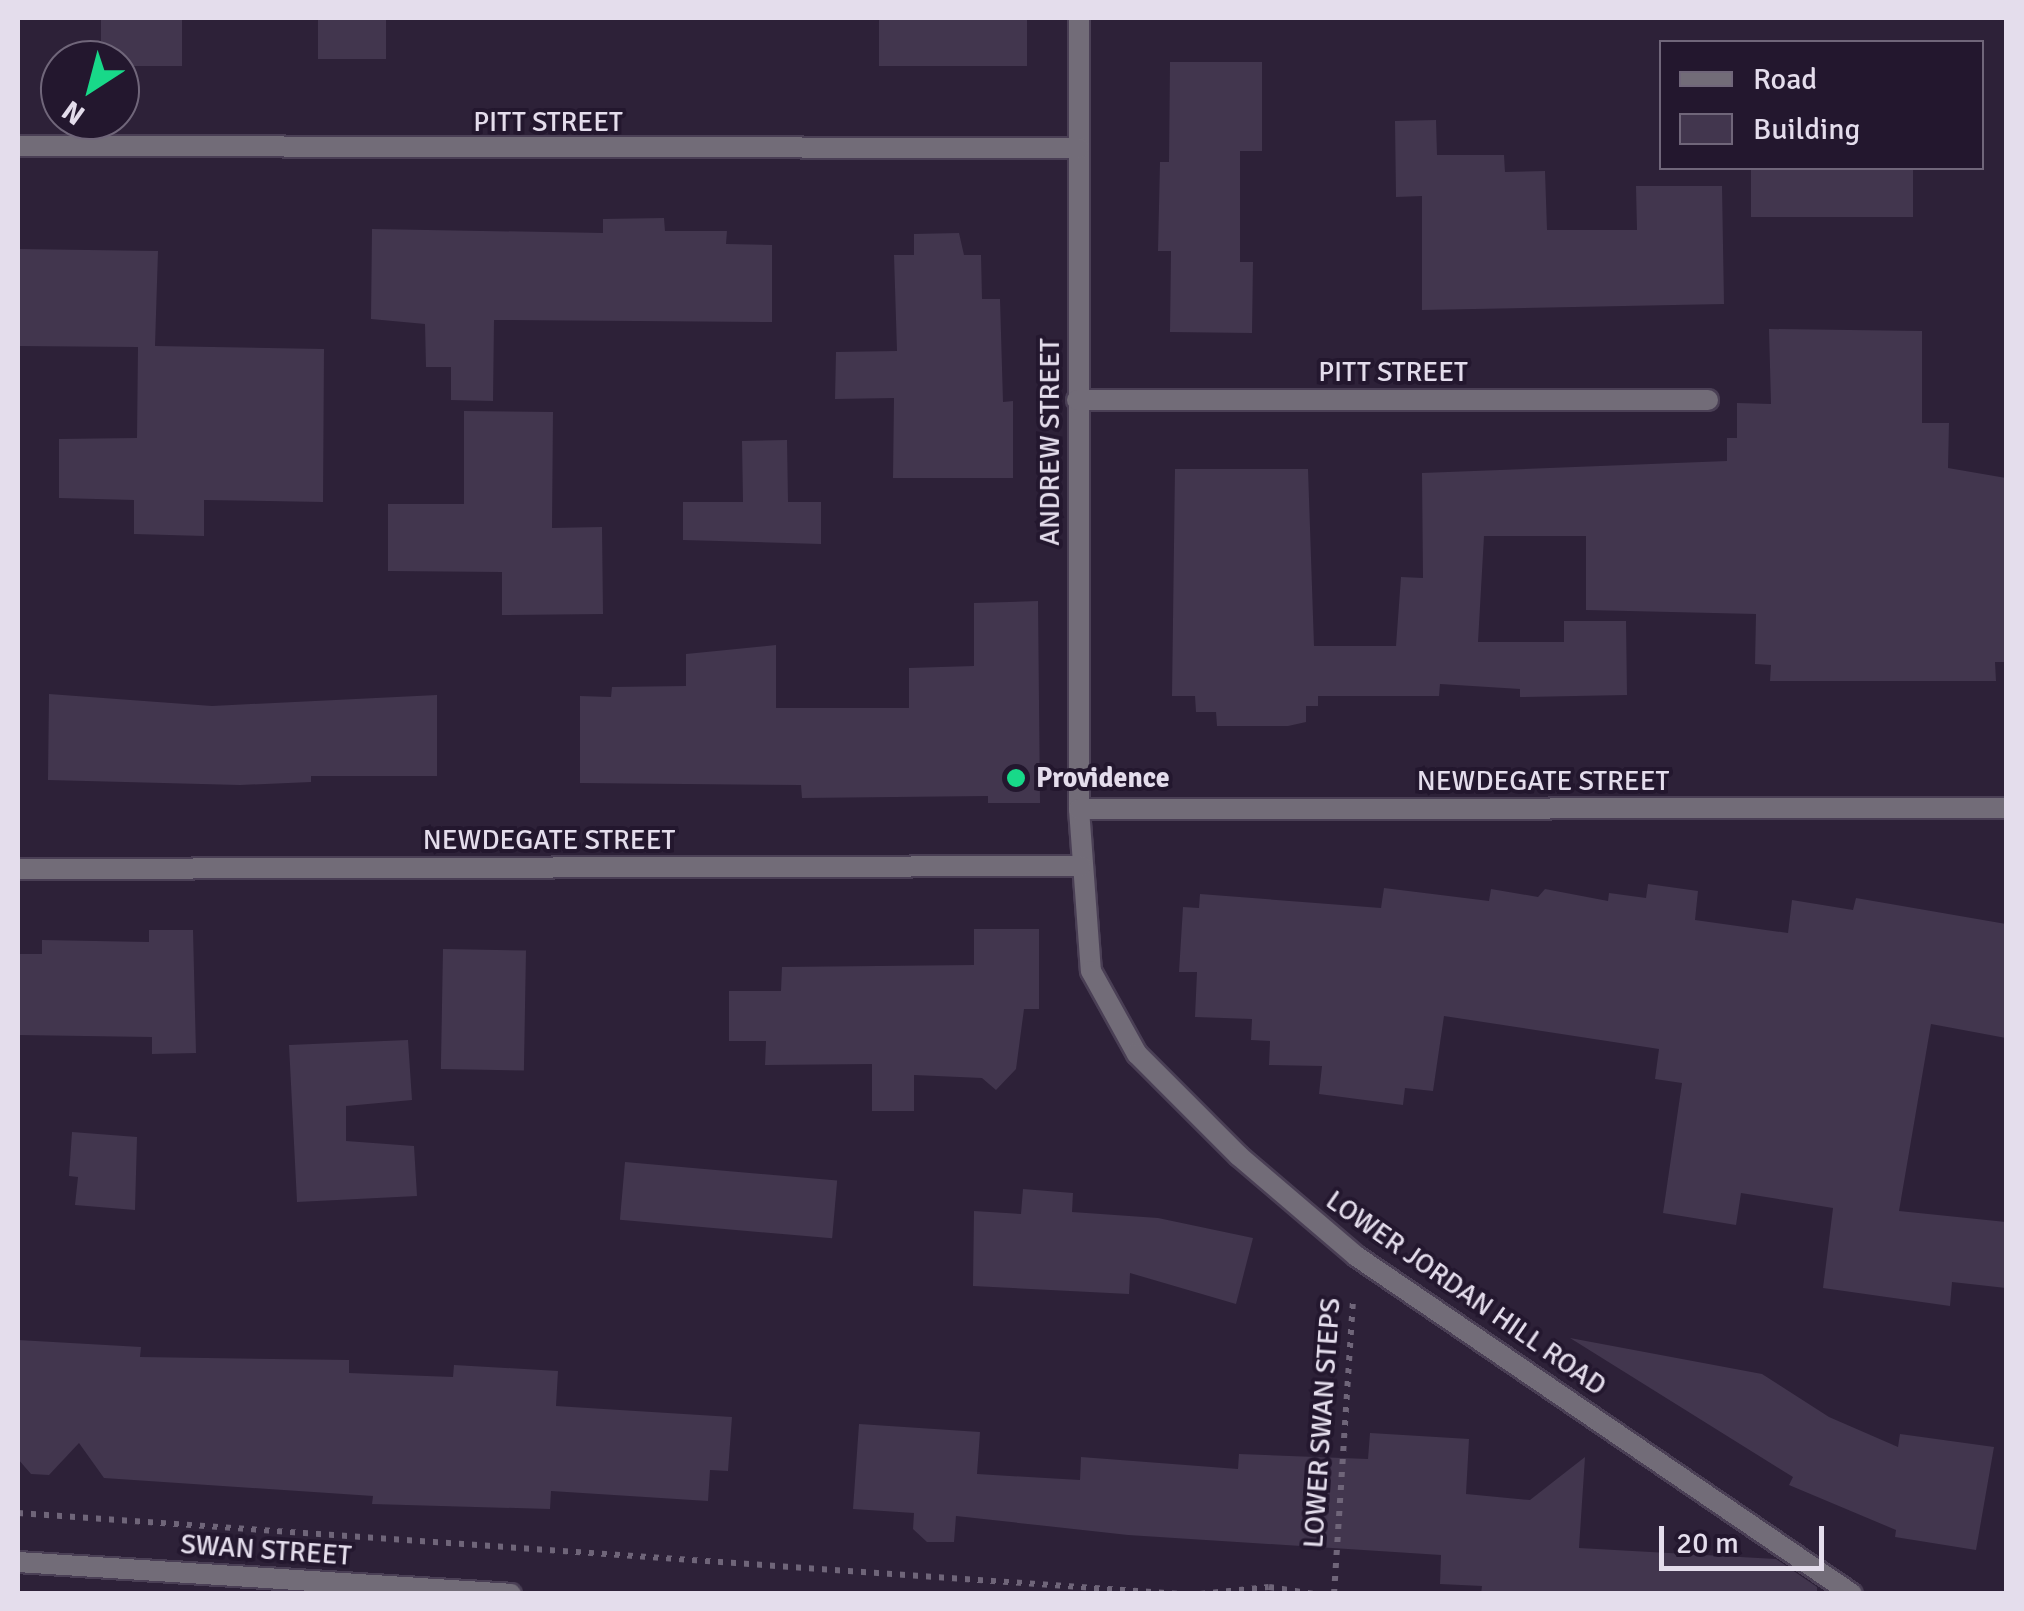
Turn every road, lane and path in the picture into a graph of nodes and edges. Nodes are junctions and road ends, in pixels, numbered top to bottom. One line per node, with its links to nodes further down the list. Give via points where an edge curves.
1 (1079, 18): 3 (street, ANDREW STREET)
2 (18, 146): 3 (street, PITT STREET)
3 (1078, 148): 4 (street, ANDREW STREET)
4 (1077, 400): 5 (street, PITT STREET); 7 (street, ANDREW STREET)
5 (1708, 400)
6 (2006, 808): 7 (street, NEWDEGATE STREET)
7 (1079, 809): 8 (street, ANDREW STREET)
8 (1080, 866): 9 (street, NEWDEGATE STREET); 10 (street, LOWER JORDAN HILL ROAD, via 1091,971 1137,1054 1239,1156)
9 (18, 869)
10 (1356, 1256): 17 (path, LOWER SWAN STEPS); 18 (street, LOWER JORDAN HILL ROAD)
11 (18, 1514): 14 (path)
12 (18, 1562): 13 (street, SWAN STREET)
13 (511, 1594)
14 (1180, 1594)
15 (1200, 1594): 16 (path, via 1268,1587)
16 (1315, 1594)
17 (1334, 1594)
18 (1852, 1594)

